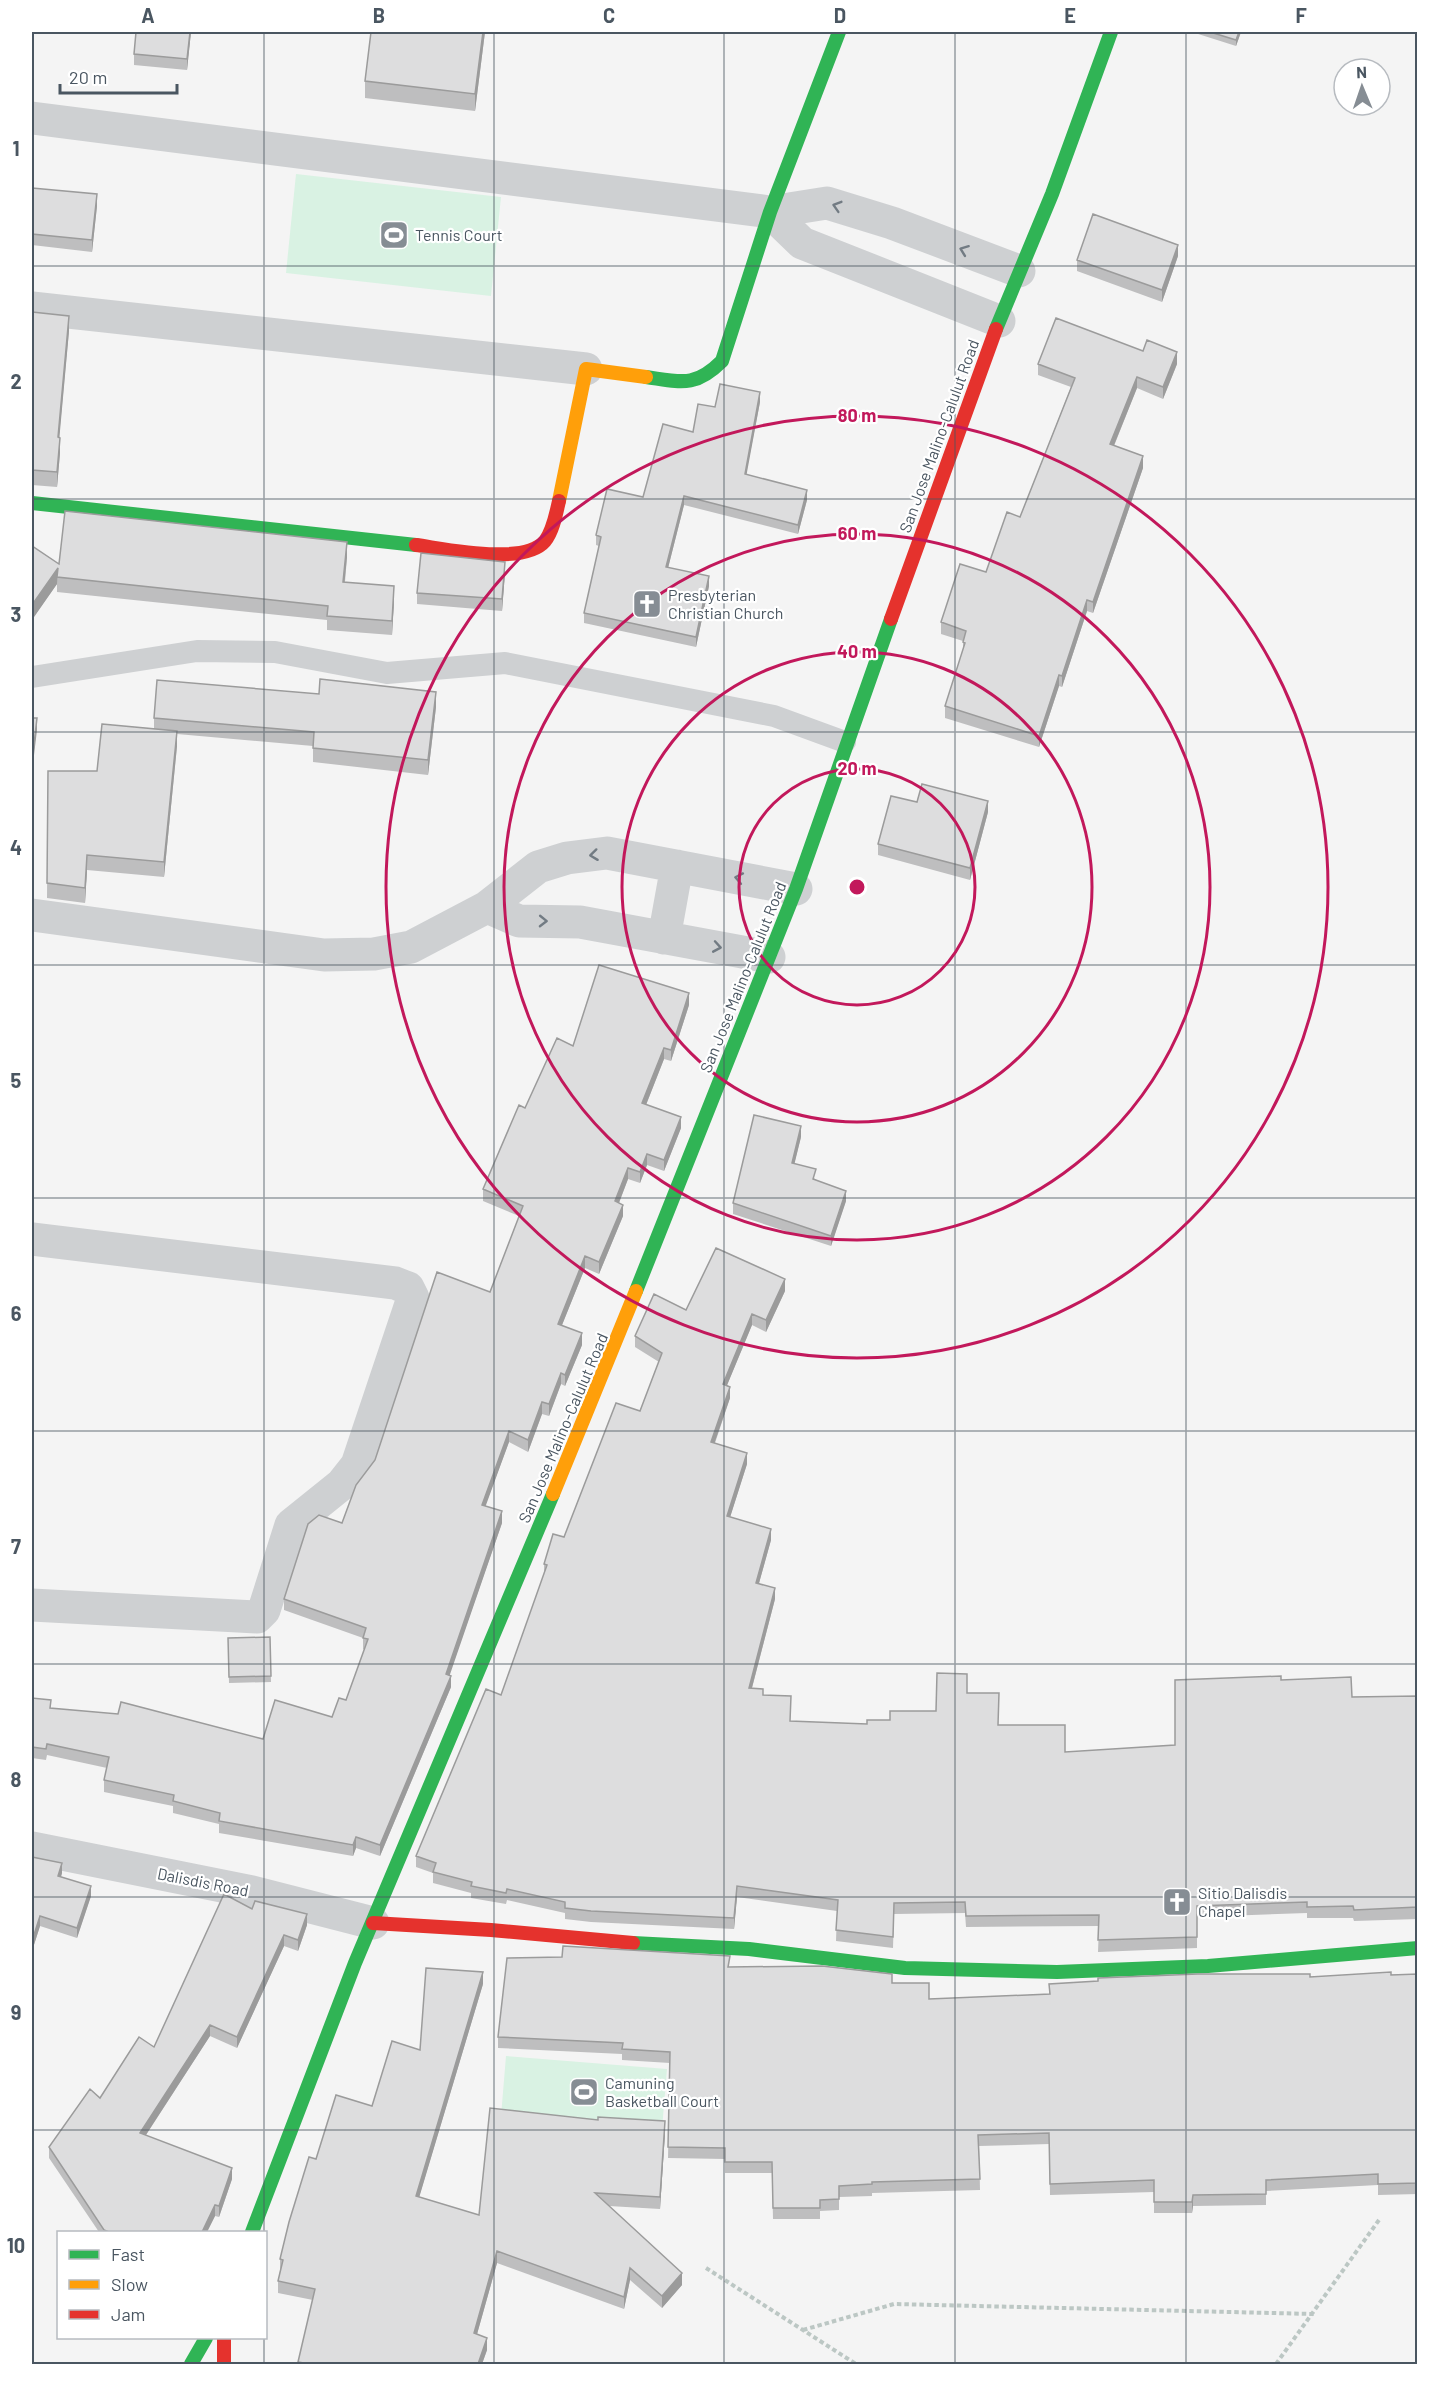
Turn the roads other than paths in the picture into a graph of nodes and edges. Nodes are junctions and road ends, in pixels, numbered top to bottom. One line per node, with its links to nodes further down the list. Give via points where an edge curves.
1 (839, 32): 4 (main road)
2 (1111, 32): 6 (main road, San Jose Malino-Calulut Road, via 1052,194)
3 (32, 118): 4 (street)
4 (770, 212): 5 (street, one-way to 4, via 827,202); 7 (street, via 802,243); 10 (main road, via 722,361 707,376 687,383)
5 (905, 228): 6 (street, one-way to 5); 7 (street)
6 (1019, 271): 9 (main road, San Jose Malino-Calulut Road)
7 (891, 278): 9 (street)
8 (32, 308): 10 (street)
9 (999, 321): 13 (main road, San Jose Malino-Calulut Road)
10 (586, 369): 11 (main road, via 557,509 547,540 528,552 502,555)
11 (32, 503)
12 (32, 677): 13 (lane, via 197,651 275,652 387,673 505,663 774,716)
13 (845, 742): 15 (main road, San Jose Malino-Calulut Road)
14 (677, 866): 15 (street, one-way to 14); 16 (street, one-way to 16, via 607,853 567,858 538,867); 18 (street)
15 (796, 889): 19 (main road, San Jose Malino-Calulut Road)
16 (487, 908): 17 (street, via 411,947 374,954 324,956); 18 (street, one-way to 18, via 519,921 580,922)
17 (32, 915)
18 (664, 938): 19 (street, one-way to 19)
19 (769, 957): 23 (main road, San Jose Malino-Calulut Road, via 607,1367)
20 (32, 1239): 21 (street, via 395,1283 408,1288 413,1298 357,1465 342,1485 291,1525 264,1610 257,1617)
21 (32, 1605)
22 (32, 1848): 23 (street, Dalisdis Road, via 252,1892)
23 (374, 1923): 24 (main road, via 589,1941 749,1949 905,1968 1057,1972 1208,1966); 25 (main road, San Jose Malino-Calulut Road)
24 (1418, 1948)
25 (252, 2231)
26 (205, 2339): 28 (main road)
27 (224, 2339): 29 (main road)
28 (191, 2364)
29 (224, 2364)

